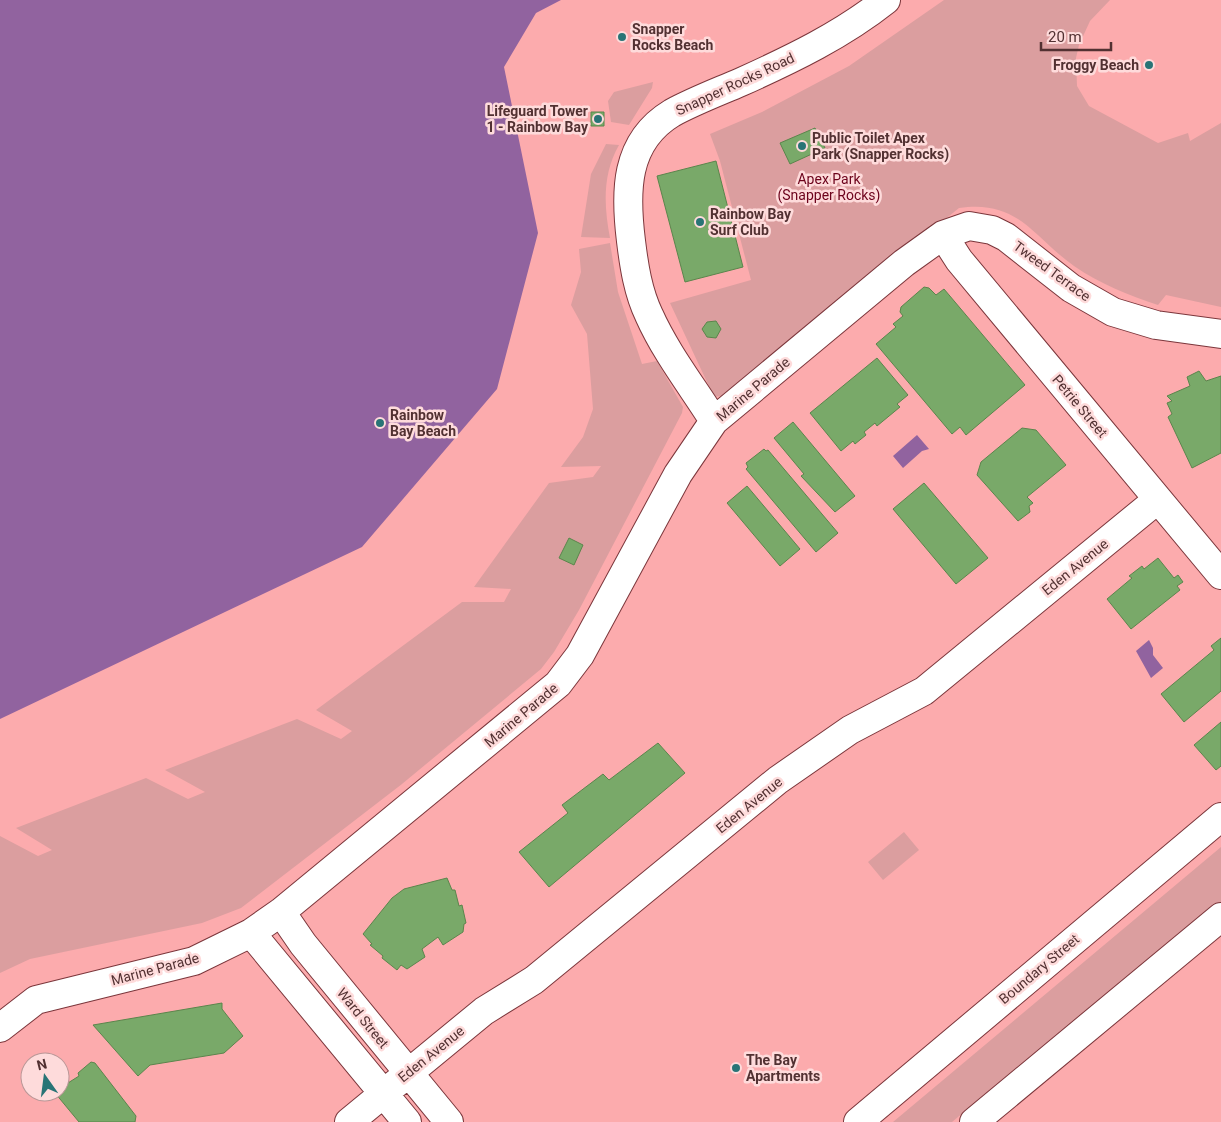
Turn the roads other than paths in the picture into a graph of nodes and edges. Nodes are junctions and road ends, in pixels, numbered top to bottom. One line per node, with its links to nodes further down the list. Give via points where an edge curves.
1 (886, 0): 4 (street, Snapper Rocks Road, via 859,21 785,62 671,114 647,134 631,166 626,205 639,288 665,348)
2 (942, 235): 3 (street, Tweed Terrace, via 969,226 992,230 1006,237 1071,288 1113,312 1156,325); 4 (street, Marine Parade); 5 (street, Petrie Street, via 959,260)
3 (1221, 334)
4 (714, 421): 8 (street, Marine Parade, via 678,474 580,655 558,684)
5 (1157, 500): 6 (street, Petrie Street); 12 (street, Eden Avenue, via 924,691 850,730 778,780 534,980 484,1011)
6 (1221, 575)
7 (1221, 817): 17 (street, Boundary Street)
8 (280, 912): 10 (street, Marine Parade); 12 (street, Ward Street)
9 (1221, 917): 18 (street)
10 (251, 933): 11 (street, Marine Parade, via 194,961 36,1000); 13 (street)
11 (0, 1028)
12 (408, 1073): 13 (street, Eden Avenue); 16 (street, Ward Street)
13 (383, 1093): 14 (street, Eden Avenue); 15 (street)
14 (349, 1122)
15 (407, 1122)
16 (448, 1122)
17 (858, 1122)
18 (974, 1122)

